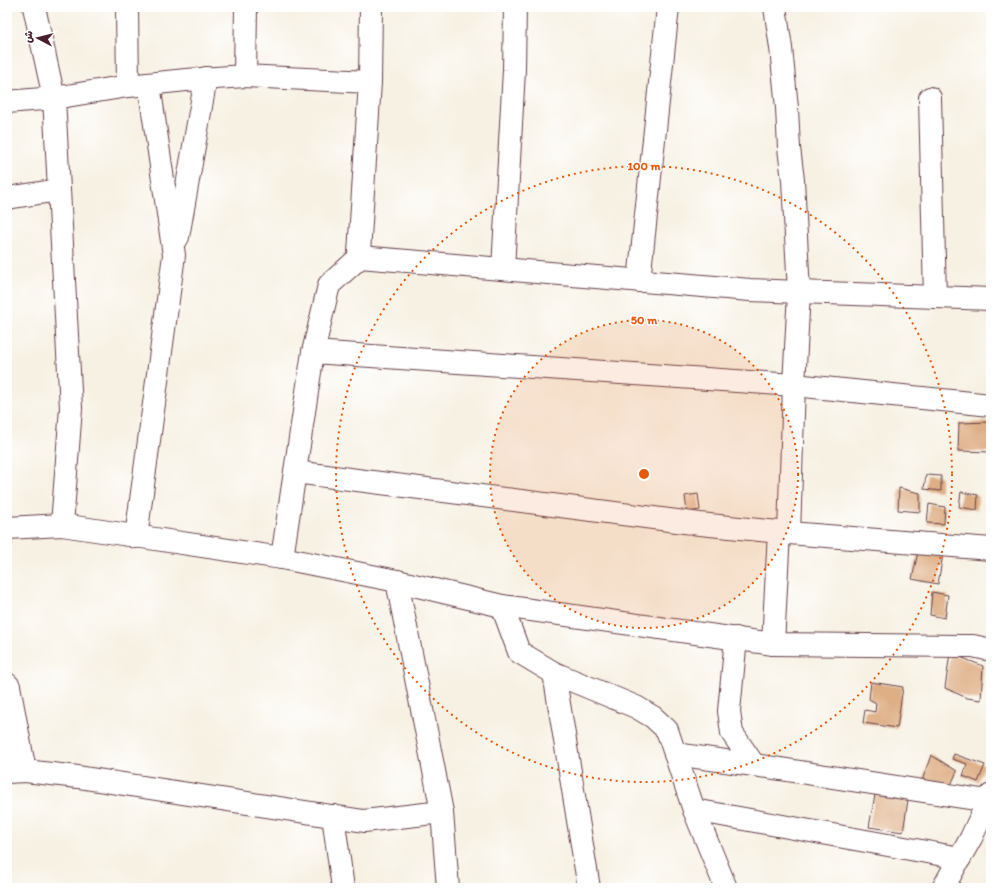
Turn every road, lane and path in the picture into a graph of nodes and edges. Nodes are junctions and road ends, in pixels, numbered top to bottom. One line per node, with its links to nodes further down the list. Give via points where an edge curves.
1 (34, 7): 13 (street)
2 (127, 7): 12 (street)
3 (246, 7): 8 (street)
4 (371, 7): 10 (street)
5 (515, 7): 20 (street)
6 (668, 7): 21 (street)
7 (775, 7): 22 (street, via 787,108)
8 (245, 76): 9 (street); 10 (street)
9 (206, 78): 11 (street); 18 (street)
10 (370, 82): 19 (street)
11 (150, 84): 12 (street); 18 (street)
12 (128, 86): 13 (street)
13 (54, 98): 15 (street); 16 (street)
14 (930, 98): 23 (street)
15 (7, 102)
16 (59, 190): 17 (street); 29 (street, via 71,408)
17 (7, 198)
18 (174, 255): 32 (street)
19 (360, 257): 20 (street); 25 (street, via 329,285)
20 (503, 269): 21 (street)
21 (639, 281): 22 (street)
22 (799, 292): 23 (street); 26 (street)
23 (935, 297): 24 (street)
24 (991, 299)
25 (313, 352): 26 (street); 28 (street)
26 (794, 385): 27 (street); 31 (street)
27 (991, 405)
28 (295, 472): 31 (street, via 700,524); 34 (street)
29 (62, 525): 30 (street); 32 (street)
30 (7, 528)
31 (784, 532): 33 (street); 38 (street)
32 (136, 537): 34 (street)
33 (991, 549)
34 (282, 558): 35 (street)
35 (397, 581): 36 (street); 47 (street)
36 (502, 606): 37 (street); 40 (street, via 519,652)
37 (736, 638): 38 (street); 43 (street, via 730,719 732,733)
38 (773, 644): 39 (street, via 973,646)
39 (991, 650)
40 (554, 673): 42 (street, via 636,707 653,718 667,730); 52 (street)
41 (8, 685): 44 (street)
42 (675, 754): 43 (street); 46 (street)
43 (754, 765): 45 (street)
44 (16, 771): 48 (street, via 78,777)
45 (990, 798): 49 (street)
46 (694, 810): 49 (street); 53 (street)
47 (442, 812): 48 (street, via 364,821); 51 (street)
48 (333, 816): 50 (street)
49 (960, 858): 54 (street)
50 (343, 888)
51 (448, 888)
52 (589, 888)
53 (726, 888)
54 (943, 888)

